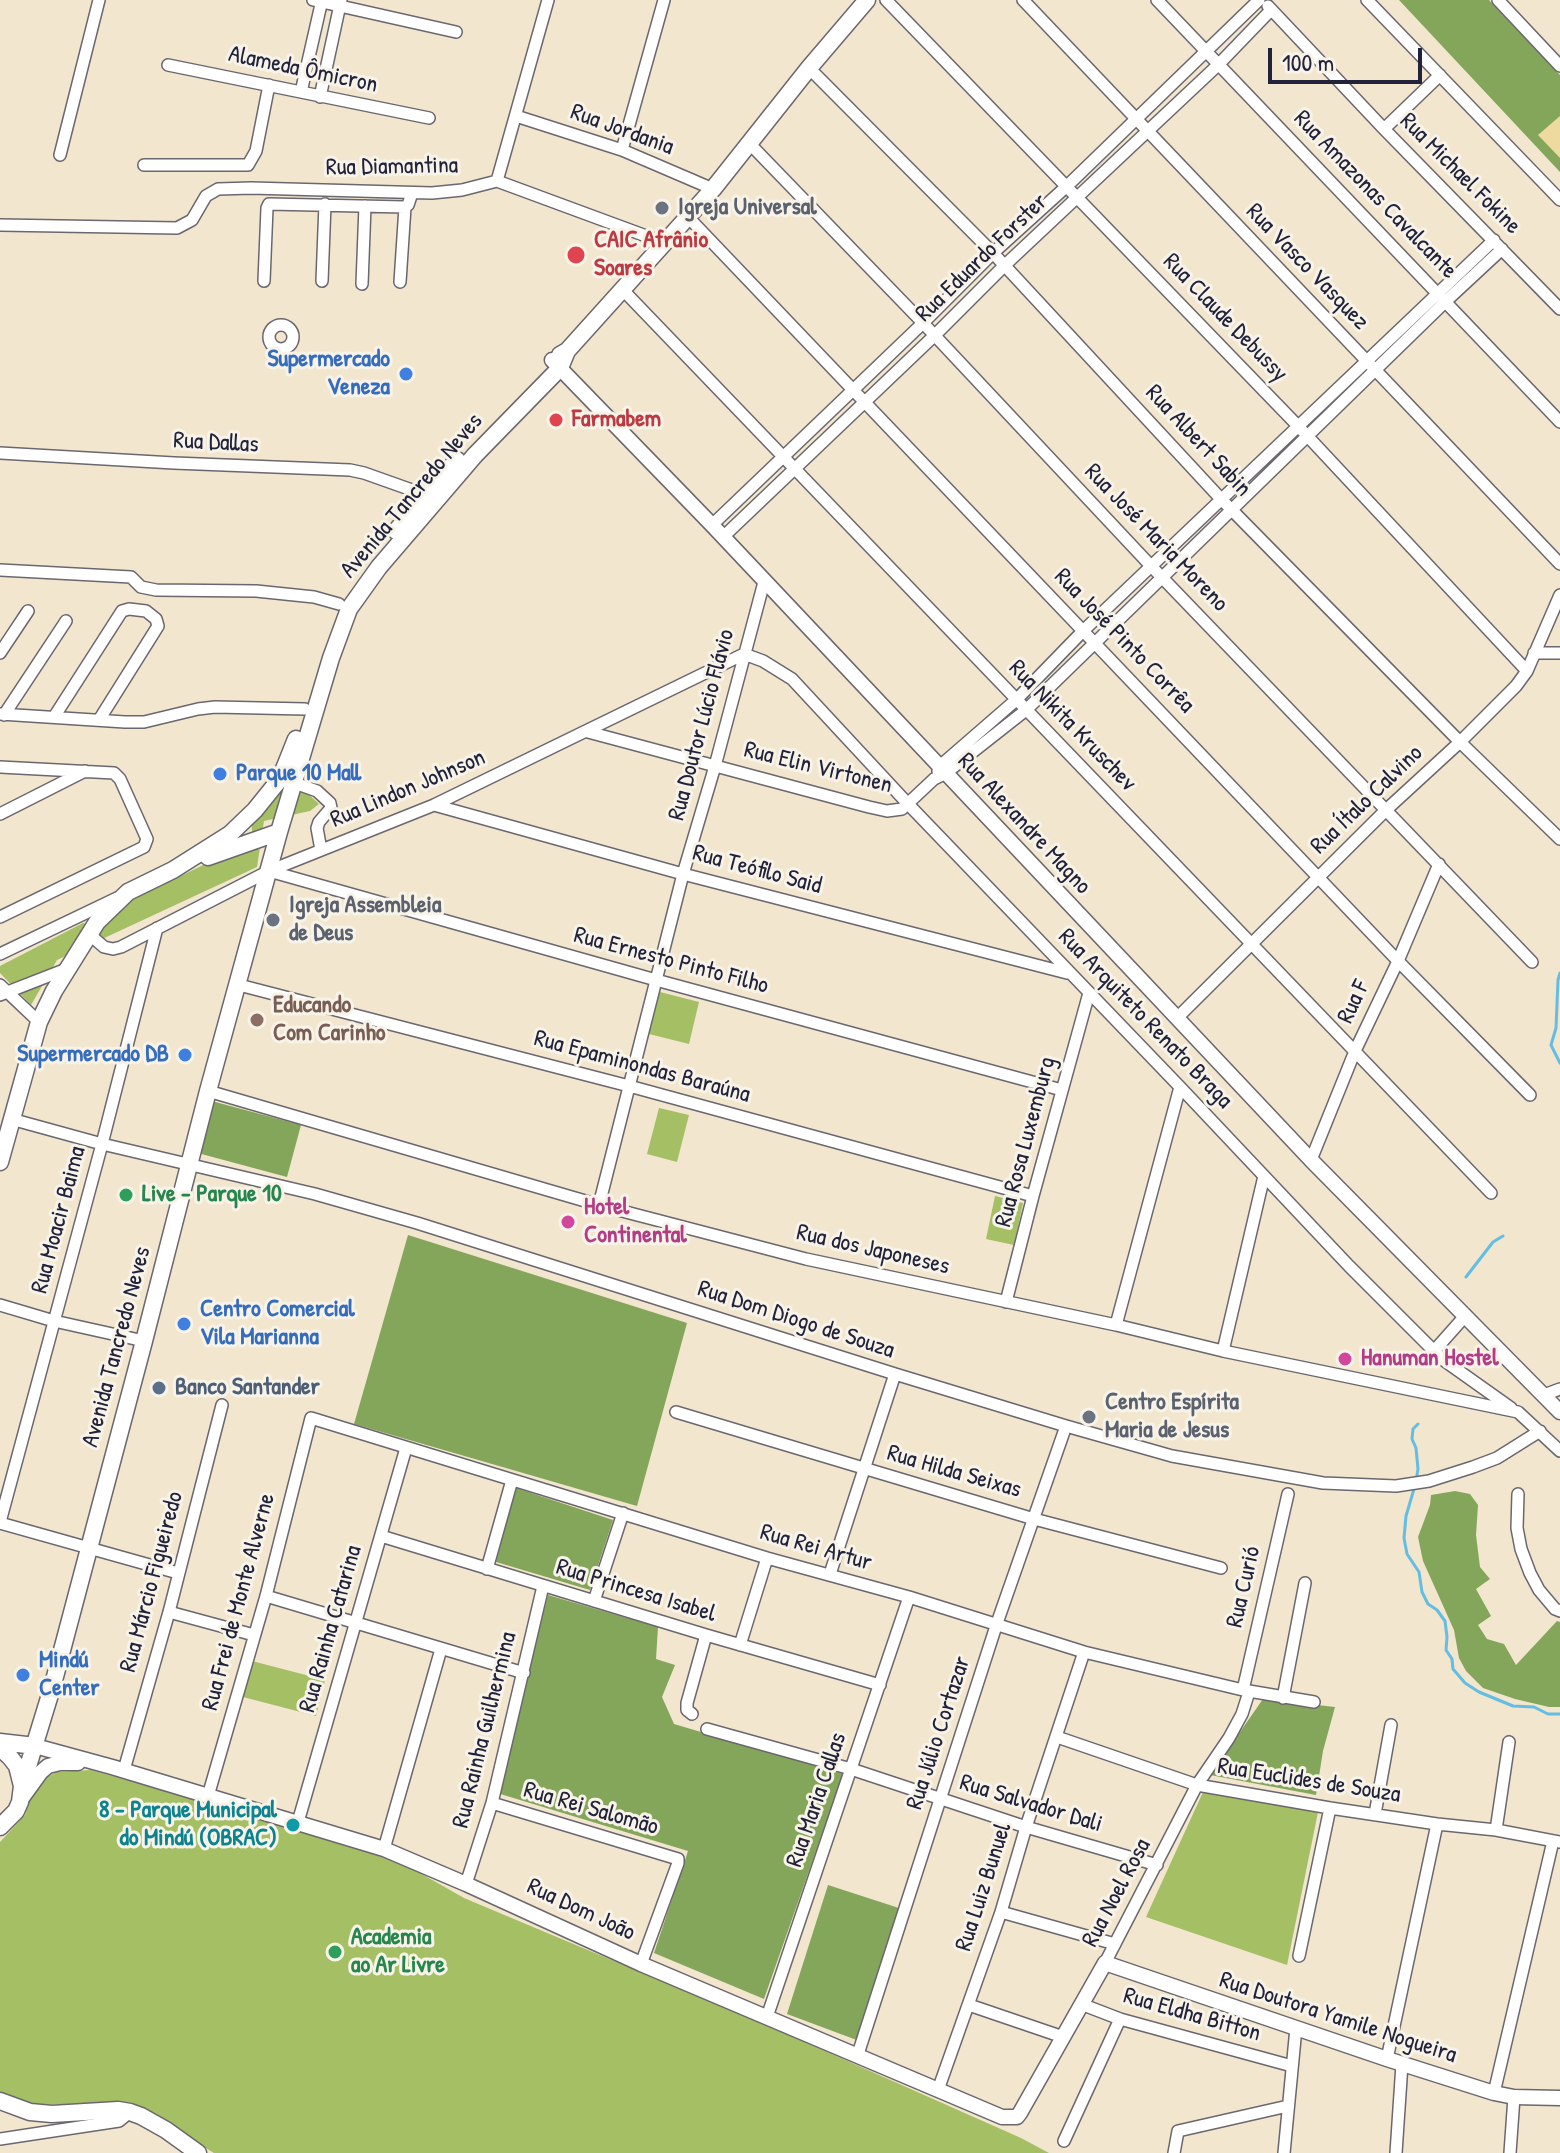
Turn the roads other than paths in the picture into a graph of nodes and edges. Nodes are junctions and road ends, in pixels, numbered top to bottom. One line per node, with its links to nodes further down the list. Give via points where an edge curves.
1 (99, 0): 31 (street)
2 (548, 0): 24 (street)
3 (664, 0): 30 (street)
4 (867, 0): 19 (main road, Avenida Tancredo Neves)
5 (886, 0): 34 (street, Rua Claude Debussy)
6 (1023, 0): 26 (street, Rua Vasco Vasquez)
7 (1157, 0): 15 (street, Rua Amazonas Cavalcante)
8 (1260, 0): 13 (street, Rua Michael Fokine); 15 (street, Rua Eduardo Forster)
9 (1367, 0): 20 (street)
10 (1498, 0): 16 (street)
11 (319, 1): 12 (street); 22 (street)
12 (340, 3): 14 (street); 23 (street)
13 (1271, 10): 18 (street, Rua Eduardo Forster); 27 (street, Rua Michael Fokine)
14 (456, 32)
15 (1207, 52): 18 (street, Rua Amazonas Cavalcante); 26 (street, Rua Eduardo Forster)
16 (1558, 59)
17 (168, 65): 21 (street, Alameda Ômicron)
18 (1218, 65): 28 (street, Rua Eduardo Forster); 53 (street, Rua Amazonas Cavalcante)
19 (809, 68): 29 (main road, Avenida Tancredo Neves); 46 (street, Rua Albert Sabin)
20 (1440, 75): 27 (street); 38 (street)
21 (269, 85): 22 (street, Alameda Ômicron); 32 (street, via 256,151 248,165)
22 (301, 92): 23 (street, Alameda Ômicron)
23 (320, 97): 25 (street, Alameda Ômicron)
24 (516, 116): 30 (street, Rua Jordania); 33 (street)
25 (429, 118)
26 (1135, 119): 28 (street, Rua Vasco Vasquez); 34 (street, Rua Eduardo Forster)
27 (1384, 129): 45 (street, Rua Michael Fokine)
28 (1146, 131): 37 (street, Rua Eduardo Forster); 58 (street, Rua Vasco Vasquez)
29 (749, 143): 35 (main road, Avenida Tancredo Neves); 55 (street, Rua José Maria Moreno)
30 (622, 150): 35 (street, Rua Jordania)
31 (60, 155)
32 (144, 165)
33 (497, 181): 36 (street, Rua Diamantina, via 462,190); 44 (street)
34 (1067, 186): 37 (street, Rua Claude Debussy); 46 (street, Rua Eduardo Forster)
35 (713, 189): 42 (main road, Avenida Tancredo Neves)
36 (412, 193): 41 (street); 43 (street, Rua Diamantina, via 218,189 210,192 192,220 177,228)
37 (1077, 196): 47 (street, Rua Eduardo Forster); 62 (street, Rua Claude Debussy)
38 (1560, 200)
39 (325, 204): 40 (street); 48 (street, via 269,204); 49 (street)
40 (365, 206): 41 (street); 51 (street)
41 (405, 207): 50 (street)
42 (688, 217): 44 (main road, Avenida Tancredo Neves); 59 (street, Rua José Pinto Corrêa)
43 (0, 225)
44 (665, 243): 52 (main road, Avenida Tancredo Neves)
45 (1498, 244): 53 (street); 54 (street, Rua Michael Fokine)
46 (993, 253): 47 (street, Rua Albert Sabin); 55 (street, Rua Eduardo Forster)
47 (1005, 265): 56 (street, Rua Eduardo Forster); 68 (street, Rua Albert Sabin)
48 (264, 281)
49 (322, 281)
50 (400, 282)
51 (362, 284)
52 (622, 289): 57 (main road, Avenida Tancredo Neves); 65 (street, Rua Nikita Kruschev)
53 (1442, 296): 58 (street); 61 (street, Rua Amazonas Cavalcante)
54 (1560, 309)
55 (923, 323): 56 (street, Rua José Maria Moreno); 59 (street, Rua Eduardo Forster)
56 (934, 336): 60 (street, Rua Eduardo Forster); 72 (street, Rua José Maria Moreno)
57 (556, 364): 67 (main road, Avenida Tancredo Neves, via 486,428); 70 (street, Rua Alexandre Magno); 99 (main road, Avenida Tancredo Neves, via 379,567 349,609)
58 (1370, 364): 62 (street); 63 (street); 71 (street, Rua Vasco Vasquez)
59 (854, 389): 60 (street, Rua José Pinto Corrêa); 65 (street, Rua Eduardo Forster)
60 (865, 401): 66 (street, Rua Eduardo Forster); 80 (street, Rua José Pinto Corrêa)
61 (1560, 422)
62 (1298, 426): 63 (street, Rua Claude Debussy); 68 (street)
63 (1308, 436): 69 (street); 86 (street, Rua Claude Debussy)
64 (0, 453): 67 (street, Rua Dallas, via 350,470)
65 (785, 458): 66 (street, Rua Nikita Kruschev); 70 (street, Rua Eduardo Forster)
66 (795, 468): 70 (street, Rua Eduardo Forster); 87 (street, Rua Nikita Kruschev)
67 (426, 495): 77 (main road, Avenida Tancredo Neves)
68 (1221, 499): 69 (street, Rua Albert Sabin); 72 (street)
69 (1231, 509): 74 (street); 94 (street, Rua Albert Sabin)
70 (718, 531): 75 (street, Rua Alexandre Magno)
71 (1560, 564)
72 (1151, 566): 74 (street, Rua José Maria Moreno); 80 (street)
73 (0, 570): 77 (street, via 131,577 141,587 156,590 256,591)
74 (1161, 577): 81 (street); 102 (street, Rua José Maria Moreno)
75 (764, 582): 85 (street, Rua Doutor Lúcio Flávio); 98 (street, Rua Alexandre Magno)
76 (1560, 595): 83 (street, Rua Ítalo Calvino)
77 (339, 604): 88 (main road, Avenida Tancredo Neves)
78 (28, 611): 82 (street)
79 (66, 621): 90 (street)
80 (1084, 630): 81 (street, Rua José Pinto Corrêa); 87 (street)
81 (1095, 642): 89 (street); 111 (street, Rua José Pinto Corrêa)
82 (0, 653)
83 (1534, 653): 84 (street); 86 (street, Rua Ítalo Calvino)
84 (1560, 653)
85 (744, 654): 93 (street, Rua Lindon Johnson); 95 (street, Rua Doutor Lúcio Flávio); 101 (street, Rua Arquiteto Renato Braga, via 792,679)
86 (1527, 671): 94 (street, Rua Ítalo Calvino)
87 (1016, 700): 89 (street, Rua Nikita Kruschev); 98 (street)
88 (305, 709): 92 (street, via 215,707 144,722); 99 (main road, Avenida Tancredo Neves)
89 (1026, 710): 98 (street); 116 (street, Rua Nikita Kruschev)
90 (2, 714): 91 (street)
91 (54, 717): 92 (street); 92 (street, via 122,611 146,611 158,626)
92 (99, 720)
93 (588, 732): 95 (street, Rua Elin Virtonen); 100 (street, Rua Lindon Johnson)
94 (1460, 742): 102 (street, Rua Ítalo Calvino); 105 (street, Rua Albert Sabin)
95 (715, 766): 101 (street, Rua Elin Virtonen, via 869,807 895,810); 110 (street, Rua Doutor Lúcio Flávio)
96 (0, 767): 97 (street)
97 (86, 771): 103 (street); 113 (street, via 114,773 120,779 147,843)
98 (940, 773): 101 (street, Rua Elin Virtonen); 126 (street, Rua Alexandre Magno)
99 (287, 780): 104 (main road, Avenida Tancredo Neves); 106 (street, via 317,791 330,803 317,828); 108 (main road, via 230,834)
100 (434, 805): 106 (street, Rua Lindon Johnson); 110 (street, Rua Teófilo Said)
101 (909, 805): 121 (street, Rua Arquiteto Renato Braga)
102 (1386, 810): 107 (street, Rua José Maria Moreno); 111 (street, Rua Ítalo Calvino)
103 (0, 814)
104 (279, 832): 108 (main road); 109 (main road, Avenida Tancredo Neves)
105 (1560, 839)
106 (321, 850): 109 (street, Rua Lindon Johnson)
107 (1439, 864): 118 (street, Rua F); 119 (street, Rua José Maria Moreno)
108 (173, 870): 112 (main road)
109 (269, 871): 114 (street, Rua Lindon Johnson); 122 (street, Rua Ernesto Pinto Filho); 123 (main road, Avenida Tancredo Neves)
110 (683, 874): 121 (street, Rua Teófilo Said); 122 (street, Rua Doutor Lúcio Flávio)
111 (1318, 877): 116 (street, Rua Ítalo Calvino); 118 (street, Rua José Pinto Corrêa)
112 (128, 892): 115 (main road); 117 (street)
113 (0, 917)
114 (157, 928): 115 (street, Rua Lindon Johnson, via 113,949); 135 (street, Rua Moacir Baima)
115 (89, 934): 120 (main road)
116 (1251, 944): 126 (street, Rua Ítalo Calvino); 128 (street, Rua Nikita Kruschev)
117 (0, 954)
118 (1398, 961): 128 (street, Rua F); 133 (street, Rua José Pinto Corrêa)
119 (1532, 962)
120 (69, 968): 124 (street); 127 (main road)
121 (1070, 974): 125 (street, Rua Arquiteto Renato Braga)
122 (656, 980): 129 (street, Rua Doutor Lúcio Flávio); 131 (street, Rua Ernesto Pinto Filho)
123 (239, 985): 129 (street, Rua Epaminondas Baraúna); 132 (main road, Avenida Tancredo Neves)
124 (3, 991): 127 (street)
125 (1089, 993): 130 (street, Rua Arquiteto Renato Braga); 131 (street, Rua Rosa Luxemburg)
126 (1177, 1018): 136 (street, Rua Alexandre Magno)
127 (39, 1022): 134 (main road)
128 (1355, 1051): 136 (street, Rua F); 140 (street, Rua Nikita Kruschev)
129 (629, 1086): 141 (street, Rua Epaminondas Baraúna); 142 (street, Rua Doutor Lúcio Flávio)
130 (1180, 1087): 139 (street, Rua Arquiteto Renato Braga); 147 (street)
131 (1062, 1090): 141 (street, Rua Rosa Luxemburg)
132 (208, 1091): 138 (main road, Avenida Tancredo Neves); 142 (street, Rua dos Japoneses)
133 (1530, 1095)
134 (11, 1119): 135 (street, Rua Dom Diogo de Souza); 137 (main road)
135 (102, 1144): 138 (street, Rua Dom Diogo de Souza); 146 (street, Rua Moacir Baima)
136 (1311, 1160): 145 (street, Rua Alexandre Magno)
137 (0, 1162)
138 (190, 1164): 148 (main road, Avenida Tancredo Neves); 151 (street, Rua Dom Diogo de Souza, via 417,1223)
139 (1264, 1176): 149 (street); 150 (street, Rua Arquiteto Renato Braga)
140 (1491, 1193)
141 (1033, 1196): 143 (street, Rua Rosa Luxemburg)
142 (599, 1205): 143 (street, Rua dos Japoneses, via 806,1259)
143 (1006, 1302): 147 (street, Rua dos Japoneses)
144 (0, 1305): 146 (street)
145 (1466, 1315): 150 (street); 153 (street, Rua Alexandre Magno)
146 (54, 1321): 148 (street); 169 (street, Rua Moacir Baima)
147 (1116, 1325): 149 (street, Rua dos Japoneses)
148 (144, 1341): 171 (main road, Avenida Tancredo Neves)
149 (1223, 1351): 156 (street, Rua dos Japoneses)
150 (1434, 1351): 156 (street, Rua Arquiteto Renato Braga)
151 (895, 1374): 159 (street, Rua Dom Diogo de Souza); 163 (street)
152 (1560, 1389): 153 (street)
153 (1544, 1395): 157 (street, Rua Alexandre Magno)
154 (222, 1405): 175 (street, Rua Márcio Figueiredo)
155 (676, 1412): 163 (street, Rua Hilda Seixas)
156 (1518, 1412): 160 (street, Rua dos Japoneses)
157 (1560, 1412)
158 (311, 1418): 161 (street, Rua Rei Artur); 179 (street, Rua Frei de Monte Alverne)
159 (1066, 1426): 160 (street, Rua Dom Diogo de Souza, via 1172,1456 1291,1479 1396,1486 1440,1478 1497,1458); 168 (street, Rua Júlio Cortazar)
160 (1536, 1428): 162 (street)
161 (406, 1448): 164 (street, Rua Rei Artur); 170 (street, Rua Rainha Catarina)
162 (1560, 1451)
163 (863, 1469): 168 (street, Rua Hilda Seixas); 176 (street)
164 (512, 1480): 167 (street, Rua Rei Artur); 174 (street)
165 (1288, 1494): 193 (street, Rua Curió)
166 (1518, 1494): 182 (street, via 1521,1549 1539,1590)
167 (623, 1513): 172 (street, Rua Rei Artur); 181 (street)
168 (1034, 1519): 173 (street, Rua Hilda Seixas); 185 (street, Rua Júlio Cortazar)
169 (0, 1522): 171 (street)
170 (381, 1536): 174 (street, Rua Princesa Isabel); 184 (street, Rua Rainha Catarina)
171 (89, 1548): 175 (street); 202 (main road, Avenida Tancredo Neves)
172 (767, 1558): 176 (street, Rua Rei Artur); 188 (street)
173 (1221, 1568)
174 (487, 1569): 178 (street, Rua Princesa Isabel)
175 (178, 1573): 183 (street, Rua Márcio Figueiredo)
176 (830, 1574): 180 (street, Rua Rei Artur)
177 (1305, 1583): 194 (street)
178 (543, 1586): 181 (street, Rua Princesa Isabel); 191 (street, Rua Rainha Guilhermina)
179 (266, 1596): 184 (street); 186 (street, Rua Frei de Monte Alverne)
180 (909, 1597): 185 (street, Rua Rei Artur); 192 (street, Rua Maria Callas)
181 (594, 1601): 187 (street, Rua Princesa Isabel)
182 (1560, 1611)
183 (169, 1612): 186 (street); 204 (street, Rua Márcio Figueiredo)
184 (355, 1622): 189 (street); 213 (street, Rua Rainha Catarina)
185 (996, 1626): 190 (street, Rua Rei Artur); 209 (street, Rua Júlio Cortazar)
186 (254, 1635): 208 (street, Rua Frei de Monte Alverne)
187 (706, 1635): 188 (street, Rua Princesa Isabel); 196 (street, via 687,1703)
188 (740, 1645): 192 (street, Rua Princesa Isabel)
189 (441, 1649): 191 (street); 219 (street)
190 (1084, 1652): 193 (street, Rua Rei Artur); 199 (street, Rua Luiz Bunuel)
191 (524, 1673): 210 (street, Rua Rainha Guilhermina)
192 (880, 1685): 205 (street, Rua Maria Callas)
193 (1246, 1691): 194 (street, Rua Rei Artur); 206 (street, Rua Noel Rosa, via 1242,1714)
194 (1283, 1698): 195 (street, Rua Rei Artur)
195 (1314, 1702)
196 (692, 1714)
197 (1391, 1725): 212 (street)
198 (707, 1729): 205 (street, Rua Salvador Dali)
199 (1057, 1737): 206 (street, Rua Euclides de Souza); 216 (street, Rua Luiz Bunuel)
200 (0, 1742): 202 (main road, Rua Dom João)
201 (1509, 1742): 217 (street)
202 (35, 1746): 204 (street, Rua Dom João); 207 (main road, Avenida Tancredo Neves)
203 (0, 1748): 207 (main road, via 17,1766)
204 (118, 1769): 207 (street, Rua Dom João, via 72,1763 48,1766); 208 (street, Rua Dom João)
205 (851, 1769): 209 (street, Rua Salvador Dali); 229 (street, Rua Maria Callas)
206 (1197, 1785): 211 (street, Rua Euclides de Souza); 220 (street, Rua Noel Rosa)
207 (21, 1794): 215 (main road, via 10,1819)
208 (208, 1796): 213 (street, Rua Dom João)
209 (941, 1798): 216 (street, Rua Salvador Dali); 233 (street, Rua Júlio Cortazar)
210 (492, 1803): 221 (street, Rua Rainha Guilhermina); 226 (street, Rua Rei Salomão, via 678,1859)
211 (1330, 1808): 212 (street, Rua Euclides de Souza); 224 (street)
212 (1375, 1814): 214 (street, Rua Euclides de Souza)
213 (298, 1822): 219 (street, Rua Dom João)
214 (1437, 1824): 217 (street, Rua Euclides de Souza); 234 (street)
215 (0, 1827)
216 (1026, 1827): 220 (street, Rua Salvador Dali); 222 (street, Rua Luiz Bunuel)
217 (1496, 1830): 218 (street, Rua Euclides de Souza)
218 (1556, 1842): 238 (street)
219 (384, 1849): 221 (street, Rua Dom João)
220 (1157, 1865): 223 (street, Rua Noel Rosa)
221 (466, 1884): 226 (street, Rua Dom João)
222 (1001, 1912): 223 (street); 228 (street, Rua Luiz Bunuel)
223 (1115, 1944): 225 (street, Rua Noel Rosa)
224 (1299, 1956)
225 (1105, 1963): 227 (street, Rua Noel Rosa); 231 (street, Rua Doutora Yamile Nogueira)
226 (641, 1964): 229 (street, Rua Dom João)
227 (1081, 2004): 230 (street, Rua Eldha Bitton); 232 (street, Rua Noel Rosa)
228 (969, 2005): 232 (street); 237 (street, Rua Luiz Bunuel)
229 (767, 2017): 233 (street, Rua Dom João)
230 (1120, 2019): 236 (street, Rua Eldha Bitton); 247 (street)
231 (1296, 2028): 234 (street, Rua Doutora Yamile Nogueira); 236 (street)
232 (1063, 2037): 244 (street, Rua Noel Rosa)
233 (858, 2054): 237 (street, Rua Dom João)
234 (1387, 2059): 235 (street, Rua Doutora Yamile Nogueira)
235 (1402, 2064): 238 (street, Rua Doutora Yamile Nogueira); 252 (street)
236 (1292, 2066): 242 (street)
237 (938, 2090): 244 (street, Rua Dom João, via 1002,2117)
238 (1494, 2093): 239 (street, Rua Doutora Yamile Nogueira)
239 (1514, 2097): 240 (street, Rua Doutora Yamile Nogueira); 253 (street)
240 (1560, 2098)
241 (0, 2101): 245 (main road, via 30,2112 118,2110)
242 (1288, 2106): 250 (street, via 1178,2131); 251 (street)
243 (0, 2113): 245 (main road, via 36,2122)
244 (1020, 2113)
245 (124, 2117): 246 (street); 248 (main road); 249 (main road, via 166,2130)
246 (0, 2139)
247 (1064, 2141)
248 (181, 2153)
249 (198, 2153)
250 (1174, 2153)
251 (1284, 2153)
252 (1396, 2153)
253 (1510, 2153)

